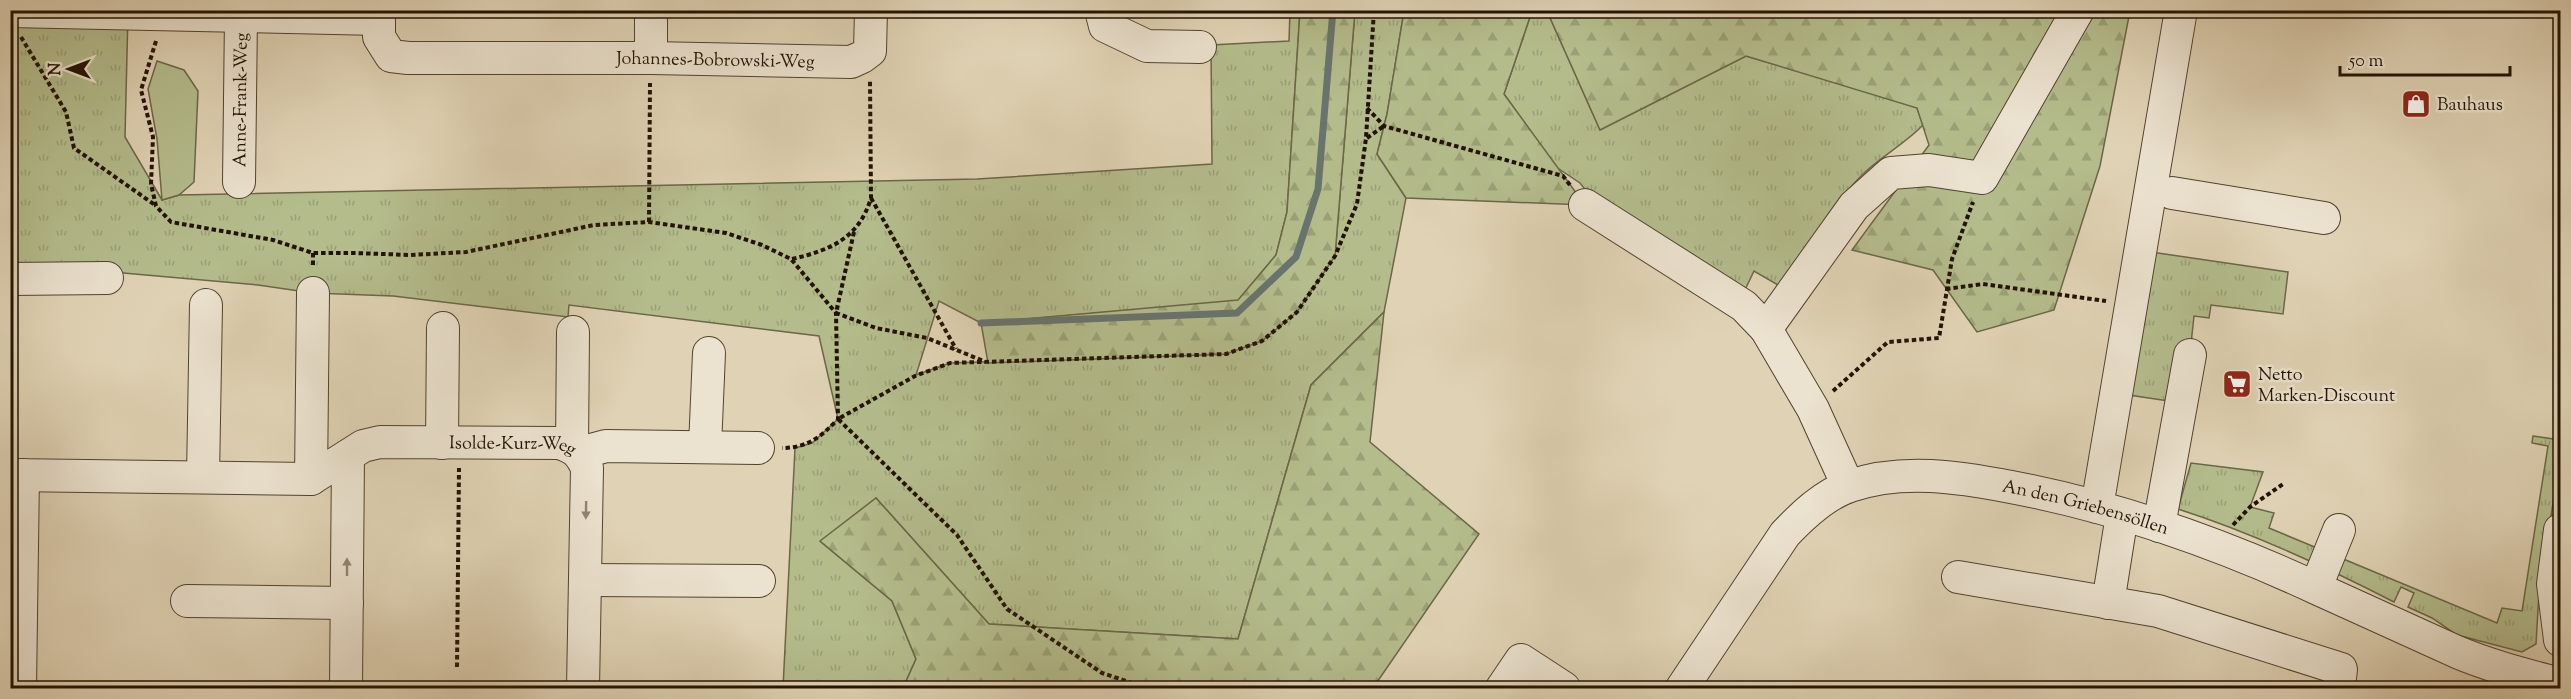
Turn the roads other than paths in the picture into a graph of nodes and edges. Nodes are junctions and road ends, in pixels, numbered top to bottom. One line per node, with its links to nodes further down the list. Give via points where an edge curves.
1 (651, 10): 11 (street)
2 (871, 10): 11 (street, Johannes-Bobrowski-Weg, via 870,51 851,62)
3 (2078, 10): 21 (street, via 1982,178 1929,170 1891,173 1854,206)
4 (2181, 10): 34 (street, via 2132,304)
5 (104, 12): 7 (street, Anne-Frank-Weg); 9 (street, Anne-Frank-Weg)
6 (379, 15): 7 (street, Anne-Frank-Weg); 11 (street, Johannes-Bobrowski-Weg, via 379,37 391,56)
7 (241, 16): 12 (street, Anne-Frank-Weg)
8 (1103, 18): 10 (street, via 1147,46)
9 (15, 22)
10 (1200, 47)
11 (651, 58)
12 (239, 182)
13 (2172, 193): 15 (street)
14 (1585, 205): 21 (street, via 1744,306)
15 (2324, 218)
16 (107, 278): 17 (street)
17 (10, 279)
18 (313, 293): 32 (street)
19 (206, 305): 31 (street)
20 (443, 328): 25 (street)
21 (1766, 329): 33 (street, via 1813,409)
22 (573, 332): 28 (street)
23 (709, 353): 26 (street)
24 (2190, 355): 35 (street)
25 (451, 443): 28 (street, Isolde-Kurz-Weg, via 559,443); 29 (street, Isolde-Kurz-Weg, via 380,442 363,446)
26 (705, 447): 27 (street, Isolde-Kurz-Weg); 28 (street, Isolde-Kurz-Weg, via 606,446)
27 (758, 448)
28 (576, 450): 39 (street, one-way to 39, via 587,468)
29 (348, 456): 32 (street, Isolde-Kurz-Weg); 44 (street, one-way to 29)
30 (17, 475): 31 (street); 43 (street)
31 (203, 477): 32 (street)
32 (311, 479)
33 (1848, 486): 34 (street, An den Griebensöllen, via 1890,476 1925,476 1985,482); 53 (street, An den Griebensöllen, via 1805,513 1785,534)
34 (2109, 511): 35 (street, An den Griebensöllen); 45 (street)
35 (2159, 526): 41 (street, An den Griebensöllen)
36 (2339, 530): 41 (street)
37 (2560, 530): 46 (street, via 2553,584)
38 (1958, 577): 45 (street)
39 (585, 579): 40 (street); 50 (street)
40 (759, 581)
41 (2316, 588): 47 (street, An den Griebensöllen, via 2458,652)
42 (187, 601): 44 (street)
43 (16, 603): 48 (street)
44 (347, 603): 49 (street)
45 (2108, 603): 54 (street, via 2158,611 2341,669)
46 (2560, 640)
47 (2560, 684)
48 (20, 688)
49 (346, 688)
50 (583, 688)
51 (1502, 688): 52 (street, via 1521,660)
52 (1564, 688)
53 (1682, 688)
54 (2339, 688)

